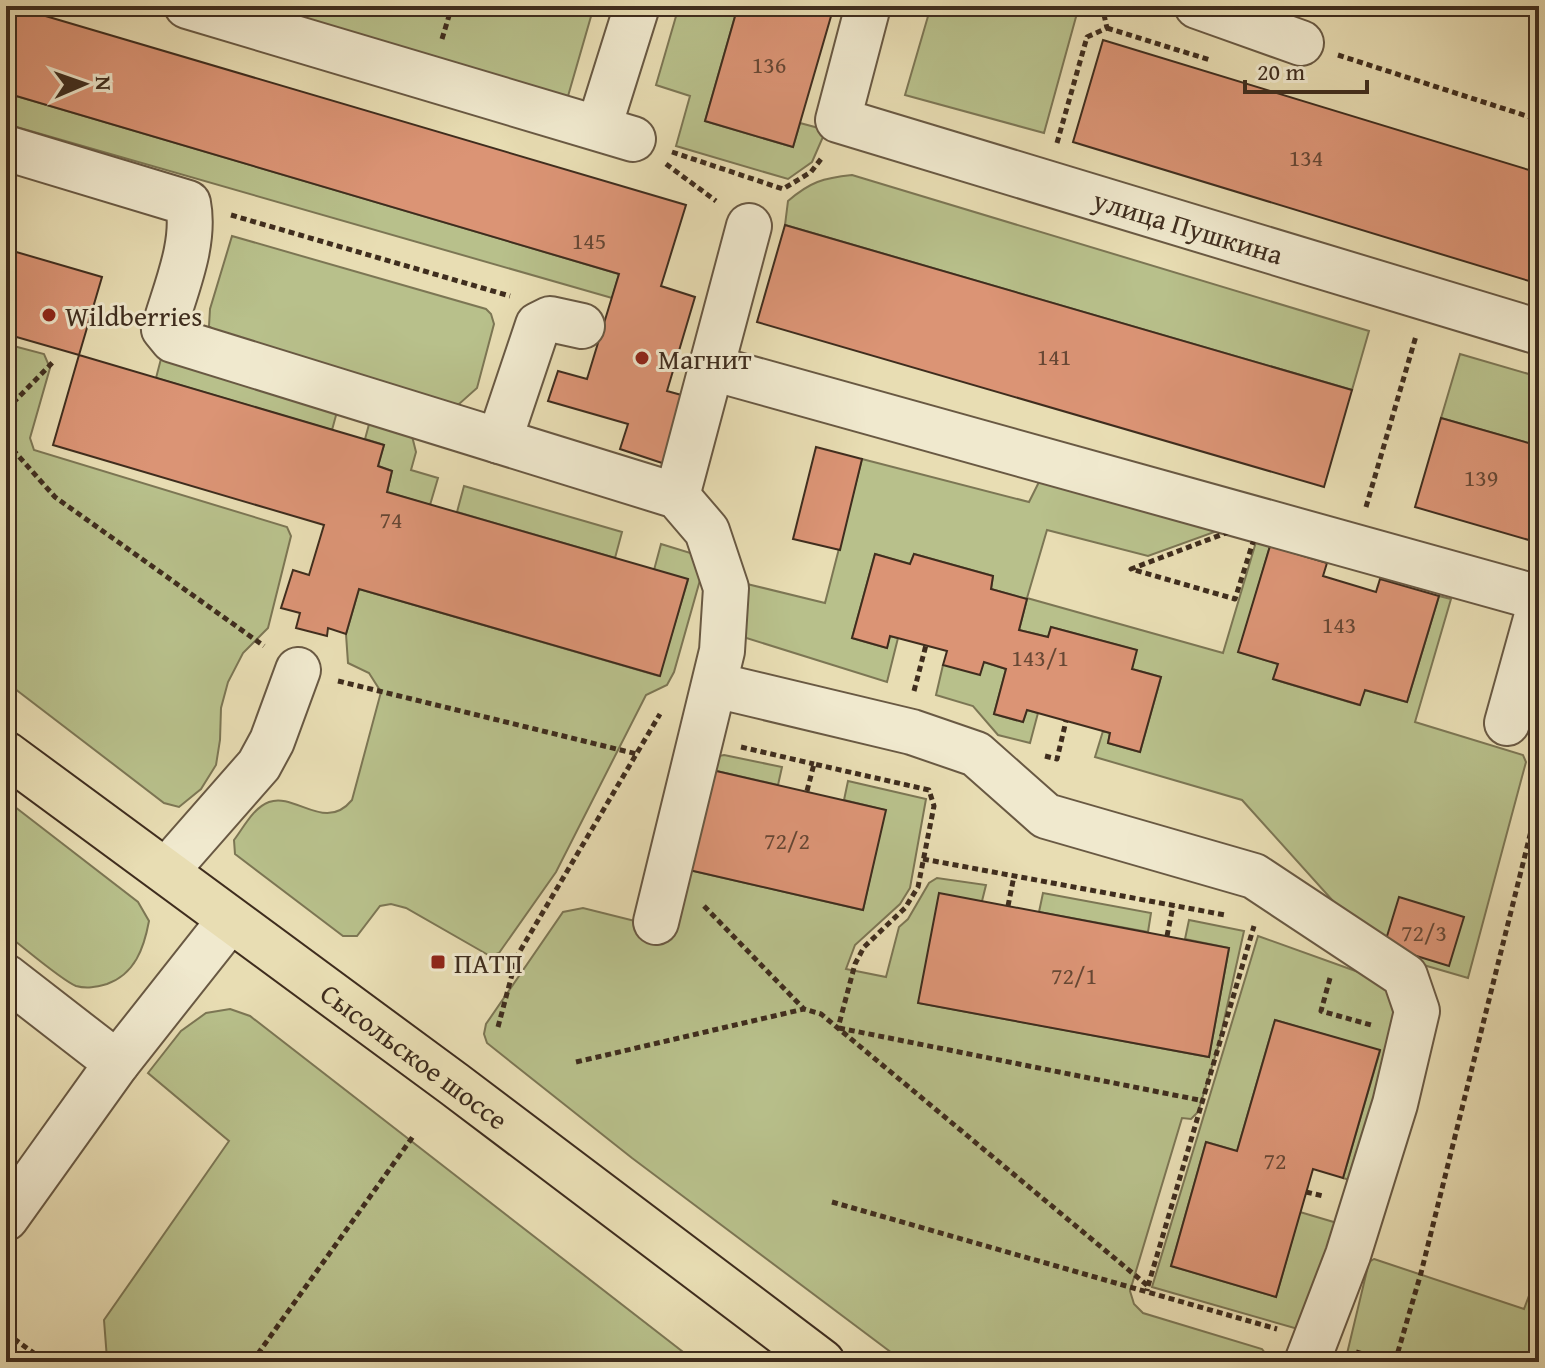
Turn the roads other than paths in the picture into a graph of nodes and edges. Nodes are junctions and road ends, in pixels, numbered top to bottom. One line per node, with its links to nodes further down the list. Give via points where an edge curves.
1 (187, 6): 5 (street)
2 (637, 6): 5 (street, via 616,133)
3 (868, 6): 10 (street, улица Пушкина, via 838,120)
4 (1197, 6): 6 (street)
5 (247, 14)
6 (1301, 43)
7 (6, 148): 12 (street, via 188,203 186,251 164,329 173,340)
8 (749, 226): 11 (street)
9 (582, 326): 12 (street, via 550,319 538,325)
10 (1539, 332)
11 (712, 368): 13 (street); 14 (street)
12 (499, 441): 13 (street)
13 (677, 496): 17 (street, via 707,531 726,588)
14 (1539, 598)
15 (1539, 608): 18 (street)
16 (297, 671): 20 (street, via 259,765)
17 (715, 685): 22 (street); 26 (street, via 912,732 976,754 1046,816 1254,876 1405,976 1417,1011 1395,1104)
18 (1507, 723)
19 (6, 754): 20 (main road, Сысольское шоссе)
20 (166, 871): 21 (main road, Сысольское шоссе)
21 (230, 920): 24 (street); 27 (main road, Сысольское шоссе)
22 (656, 922)
23 (6, 977): 24 (street)
24 (117, 1063): 25 (street)
25 (6, 1218)
26 (1312, 1351)
27 (822, 1362)

